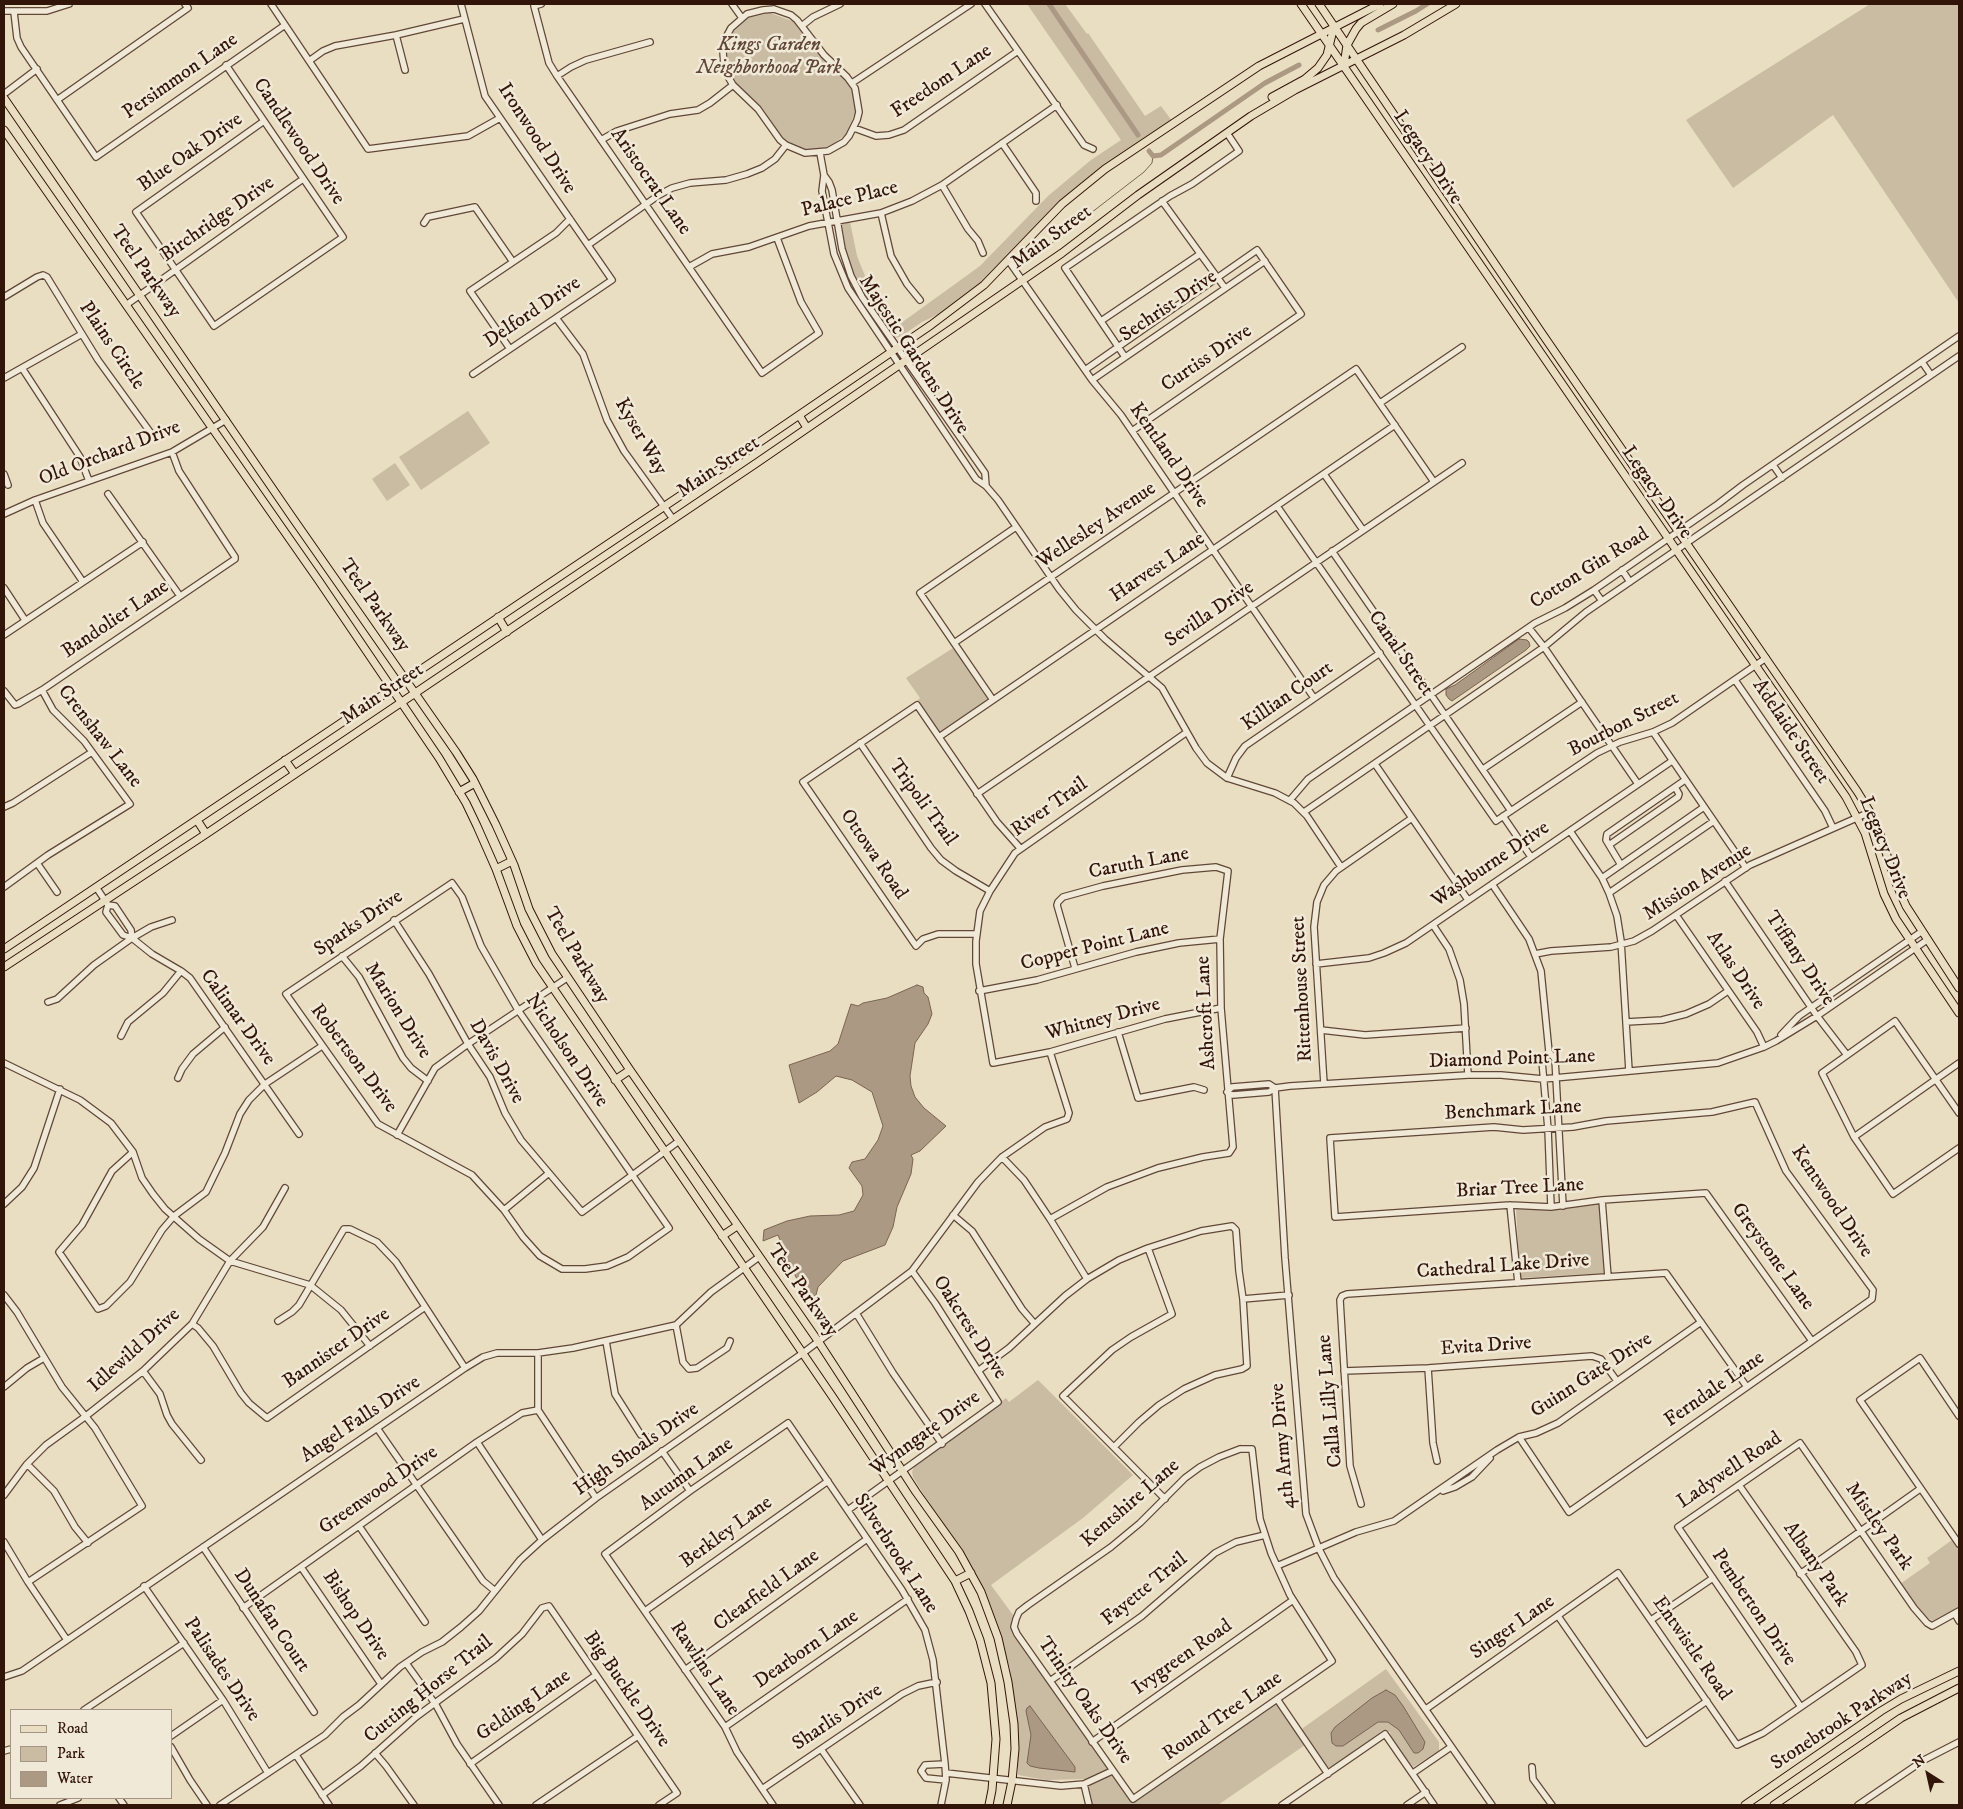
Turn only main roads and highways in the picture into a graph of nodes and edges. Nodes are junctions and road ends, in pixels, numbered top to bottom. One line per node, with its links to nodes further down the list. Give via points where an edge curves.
1 (1301, 4): 7 (main road, Legacy Drive)
2 (1319, 4): 6 (main road, Legacy Drive)
3 (1380, 4): 6 (main road, Main Street)
4 (1393, 4): 9 (main road, via 1361,23)
5 (1456, 4): 10 (main road, Main Street, via 1404,36)
6 (1334, 26): 7 (main road, Main Street); 8 (main road); 9 (main road, Legacy Drive)
7 (1322, 34): 8 (main road, Legacy Drive); 21 (main road, Main Street, via 1232,82 1105,169 1062,204 992,278 970,296)
8 (1330, 44): 11 (main road, Legacy Drive); 13 (main road, via 1318,68 1261,104)
9 (1348, 45): 10 (main road, Legacy Drive); 11 (main road)
10 (1357, 59): 11 (main road, Main Street); 15 (main road, Legacy Drive)
11 (1344, 66): 13 (main road, Main Street); 16 (main road, Legacy Drive)
12 (4, 98): 25 (main road, Teel Parkway)
13 (1251, 116): 24 (main road, Main Street, via 1062,253)
14 (4, 130): 26 (main road, Teel Parkway)
15 (1418, 149): 16 (main road); 17 (main road, Legacy Drive)
16 (1406, 157): 18 (main road, Legacy Drive)
17 (1480, 242): 18 (main road); 19 (main road, Legacy Drive)
18 (1470, 249): 20 (main road, Legacy Drive)
19 (1541, 332): 20 (main road); 22 (main road, Legacy Drive)
20 (1531, 339): 23 (main road, Legacy Drive)
21 (799, 415): 24 (main road); 27 (main road, Main Street)
22 (1600, 416): 23 (main road); 43 (main road, Legacy Drive, via 1870,812 1900,896)
23 (1589, 424): 44 (main road, Legacy Drive, via 1846,797 1858,818 1896,919)
24 (807, 428): 28 (main road, Main Street)
25 (292, 517): 26 (main road); 29 (main road, Teel Parkway)
26 (280, 525): 30 (main road, Teel Parkway)
27 (498, 617): 28 (main road); 29 (main road, Main Street)
28 (507, 632): 31 (main road, Main Street)
29 (405, 680): 30 (main road, Main Street); 31 (main road, Teel Parkway)
30 (392, 688): 32 (main road, Teel Parkway); 33 (main road, Main Street)
31 (415, 694): 32 (main road, Main Street); 35 (main road, Teel Parkway)
32 (401, 703): 34 (main road, Main Street); 36 (main road, Teel Parkway)
33 (285, 760): 34 (main road); 37 (main road, Main Street)
34 (295, 774): 38 (main road, Main Street)
35 (475, 783): 36 (main road); 39 (main road, Teel Parkway)
36 (459, 792): 40 (main road, Teel Parkway)
37 (197, 820): 38 (main road); 41 (main road, Main Street)
38 (206, 834): 42 (main road, Main Street)
39 (512, 862): 40 (main road); 45 (main road, Teel Parkway, via 539,932)
40 (496, 869): 46 (main road, Teel Parkway, via 516,926 536,963)
41 (4, 949)
42 (4, 968)
43 (1959, 988)
44 (1959, 1013)
45 (630, 1070): 46 (main road); 47 (main road, Teel Parkway)
46 (615, 1080): 48 (main road, Teel Parkway)
47 (737, 1226): 48 (main road); 49 (main road, Teel Parkway, via 818,1341)
48 (722, 1236): 50 (main road, Teel Parkway)
49 (971, 1573): 50 (main road); 54 (main road, Teel Parkway, via 998,1638 1008,1682 1015,1749)
50 (955, 1581): 53 (main road, Teel Parkway, via 980,1640 991,1683 996,1739)
51 (1959, 1670): 55 (main road, Stonebrook Parkway, via 1881,1711)
52 (1959, 1688): 56 (main road, Stonebrook Parkway, via 1901,1718)
53 (989, 1805)
54 (1007, 1805)
55 (1745, 1805)
56 (1774, 1805)

